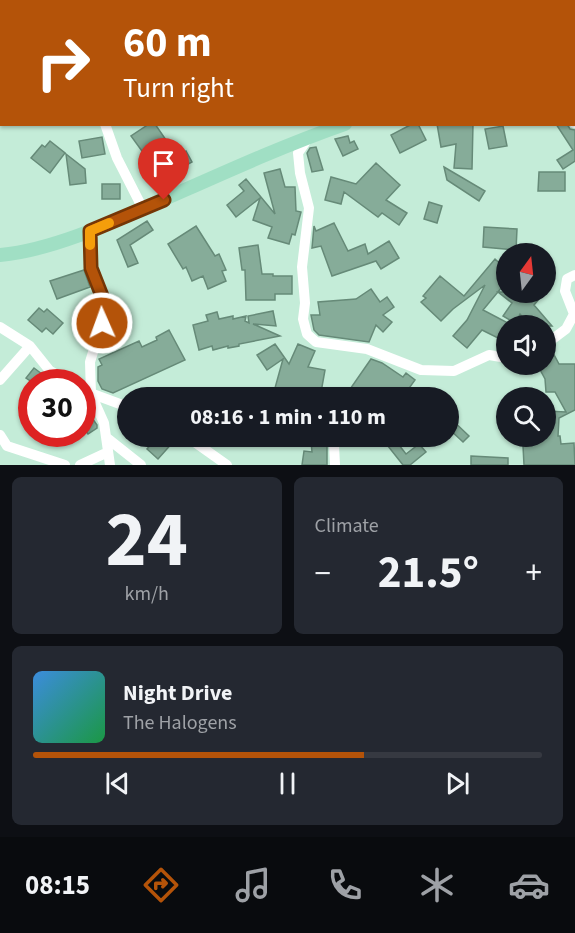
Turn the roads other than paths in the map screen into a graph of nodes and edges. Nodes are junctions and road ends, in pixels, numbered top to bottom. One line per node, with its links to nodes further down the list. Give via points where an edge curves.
1 (106, 126): 4 (street)
2 (339, 126): 3 (main road)
3 (309, 137): 4 (main road); 11 (street, via 298,153 309,208 302,267 307,334 316,342 368,349 421,370 454,371)
4 (143, 209): 5 (main road)
5 (90, 231): 6 (main road); 14 (street, via 91,268 102,296 102,323)
6 (0, 255)
7 (575, 275): 9 (street, via 567,279 565,291 574,314 566,329)
8 (0, 327): 10 (street)
9 (556, 336)
10 (30, 346): 12 (street); 13 (street)
11 (496, 357)
12 (4, 367): 15 (street)
13 (48, 369)
14 (89, 369)
15 (0, 380)
16 (96, 395): 17 (street)
17 (117, 403)
18 (96, 408): 20 (street, via 105,423)
19 (0, 435): 24 (street, via 7,446)
20 (107, 438): 23 (street); 27 (street)
21 (202, 447): 28 (street)
22 (334, 447): 29 (street)
23 (108, 452): 25 (street); 26 (street)
24 (65, 465)
25 (80, 465)
26 (110, 465)
27 (141, 465)
28 (227, 465)
29 (335, 465)

